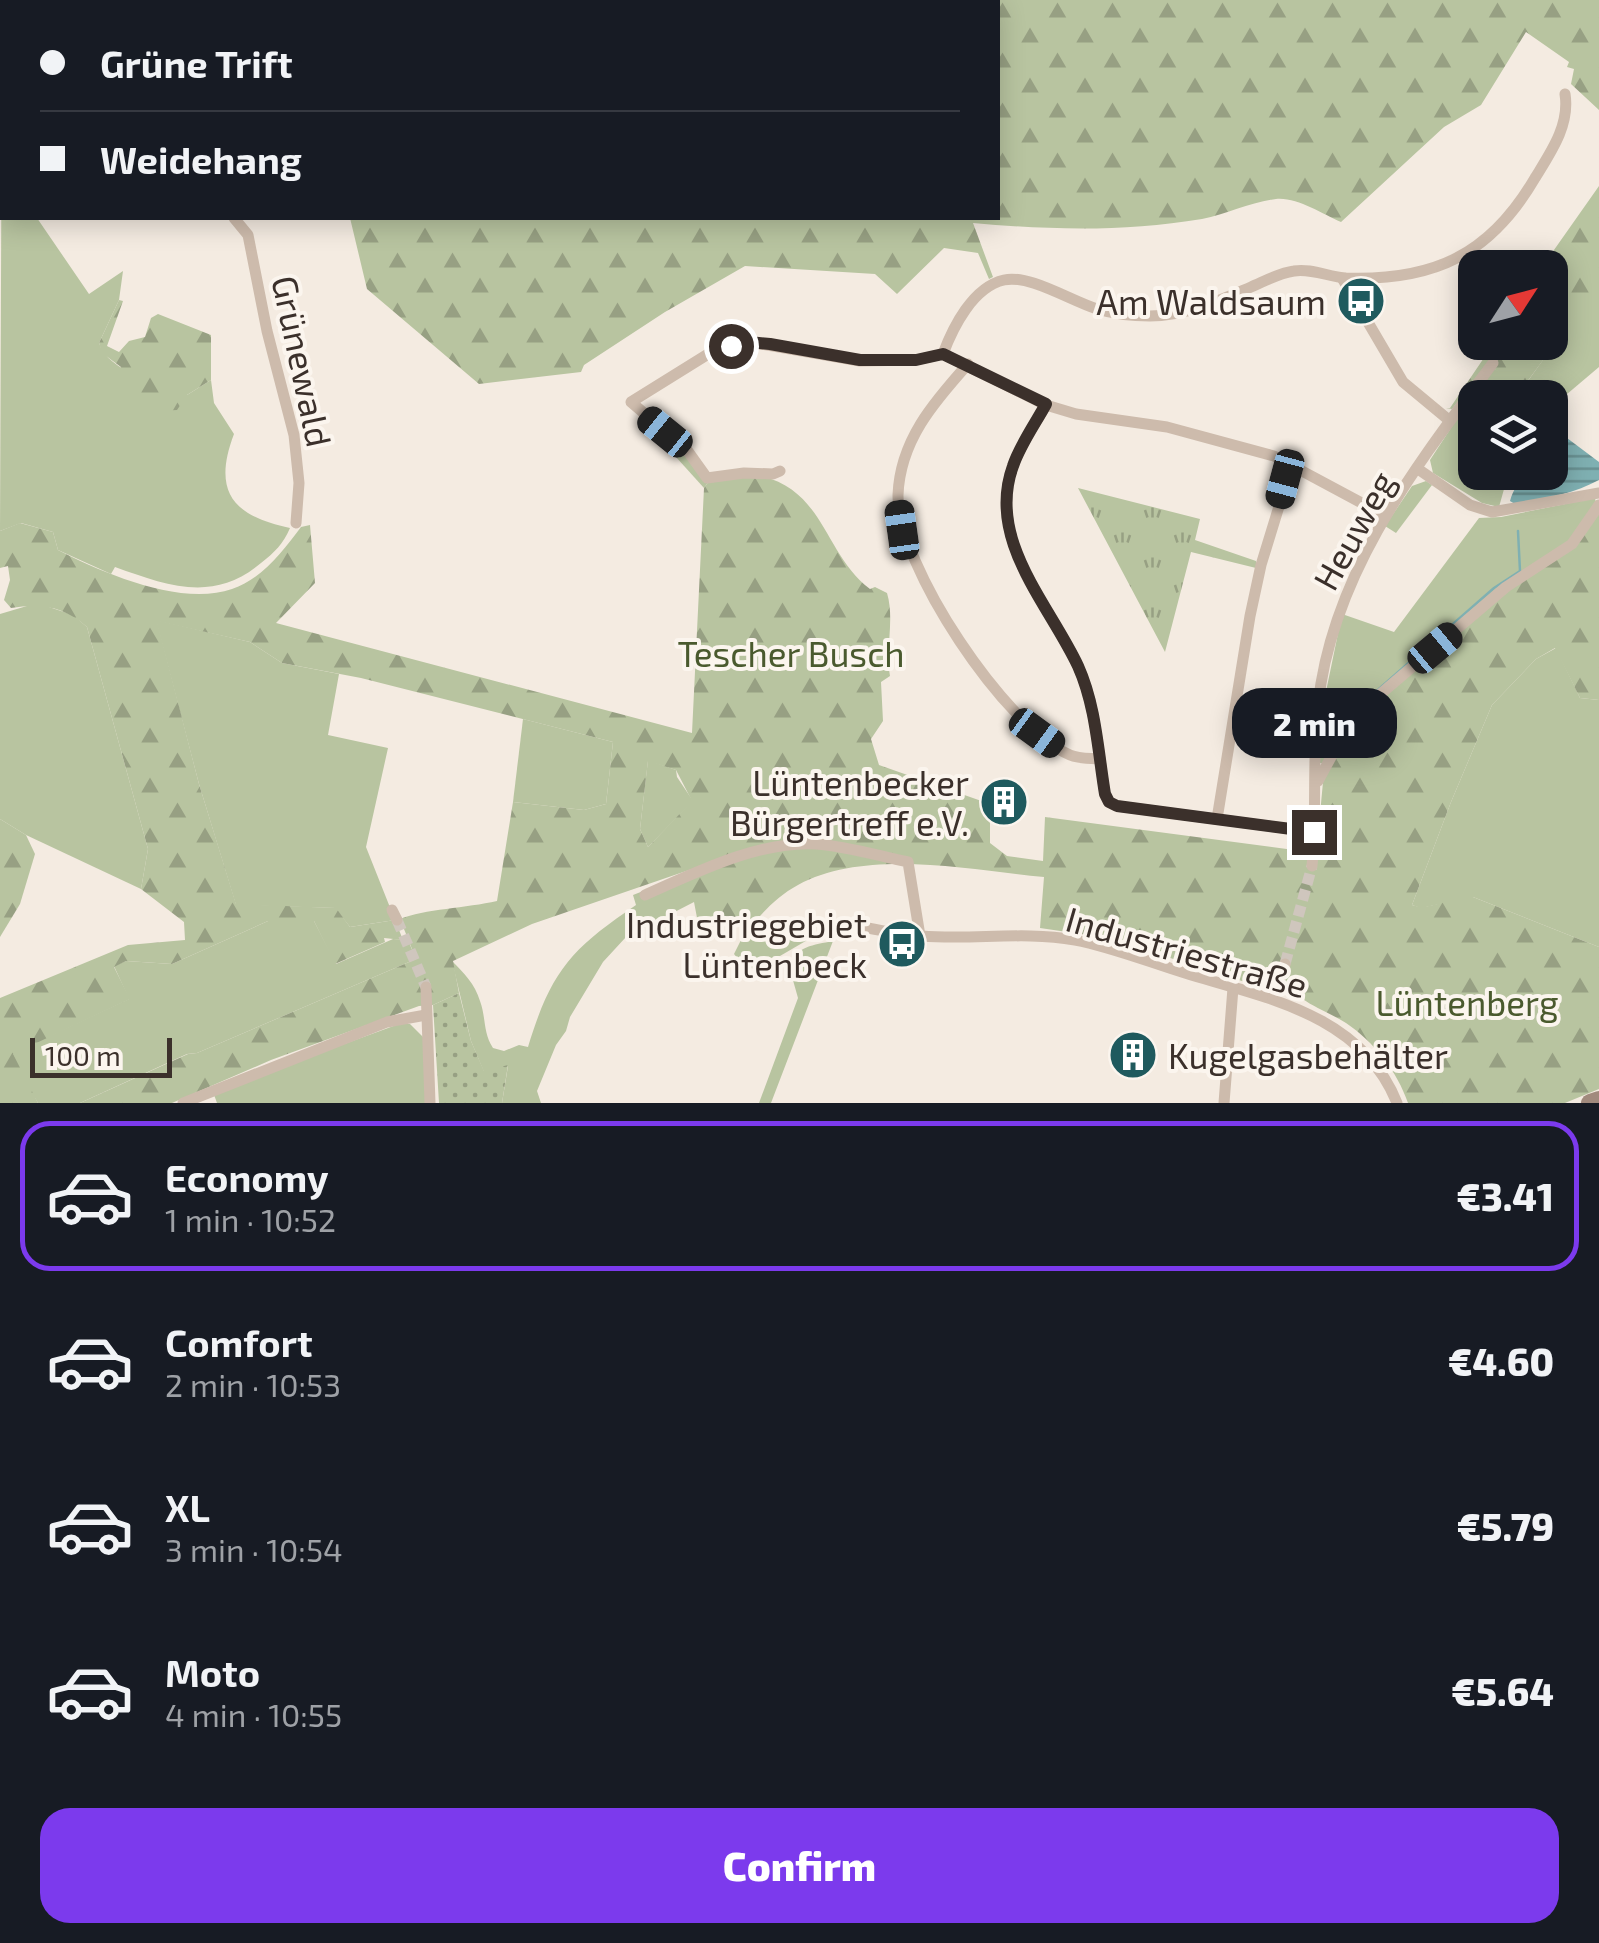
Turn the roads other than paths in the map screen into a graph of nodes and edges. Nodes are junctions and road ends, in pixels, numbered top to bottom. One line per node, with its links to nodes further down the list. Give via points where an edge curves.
1 (1565, 94): 3 (street, via 1567,111 1555,144 1518,207 1486,240 1424,272)
2 (236, 220): 15 (street, Grünewald, via 248,235 294,434)
3 (1342, 278): 4 (street, via 1296,270 1204,307 1152,316 1095,308 1010,278 986,288); 8 (street, via 1403,382)
4 (943, 354): 6 (street); 11 (street, via 860,360 749,342 713,351 631,402 707,478)
5 (1493, 363): 8 (street, Heuweg)
6 (968, 364): 7 (street); 16 (street, via 929,408 910,442 898,498 902,530 923,581 992,684 1065,753)
7 (1046, 404): 9 (street, via 1168,427); 16 (street, via 1012,466 1011,534 1025,576 1078,666)
8 (1450, 422): 10 (street, Heuweg)
9 (1292, 464): 14 (street); 18 (street, via 1254,599)
10 (1418, 469): 12 (street, via 1483,511); 14 (street, Heuweg)
11 (780, 471)
12 (1599, 492)
13 (1599, 505): 17 (street, via 1572,544 1506,586 1364,708)
14 (1386, 516): 17 (street, Heuweg, via 1333,630 1318,703)
15 (296, 523)
16 (1100, 759): 18 (street, via 1109,802)
17 (1316, 785): 19 (street, Heuweg)
18 (1216, 819): 19 (street)
19 (1314, 832): 20 (street, Heuweg)
20 (1312, 866)
21 (645, 895): 23 (street, via 743,856 820,844 908,862)
22 (861, 926): 23 (street, Industriestraße)
23 (920, 936): 26 (street, Industriestraße, via 1076,940)
24 (1284, 964): 27 (street)
25 (426, 987): 28 (street)
26 (1233, 988): 27 (street, Industriestraße); 32 (street)
27 (1274, 998): 33 (street, Industriestraße, via 1366,1050)
28 (426, 1014): 30 (street, via 387,1022); 31 (street)
29 (1599, 1100): 34 (street)
30 (183, 1103)
31 (430, 1103)
32 (1224, 1103)
33 (1398, 1103)
34 (1590, 1103)

